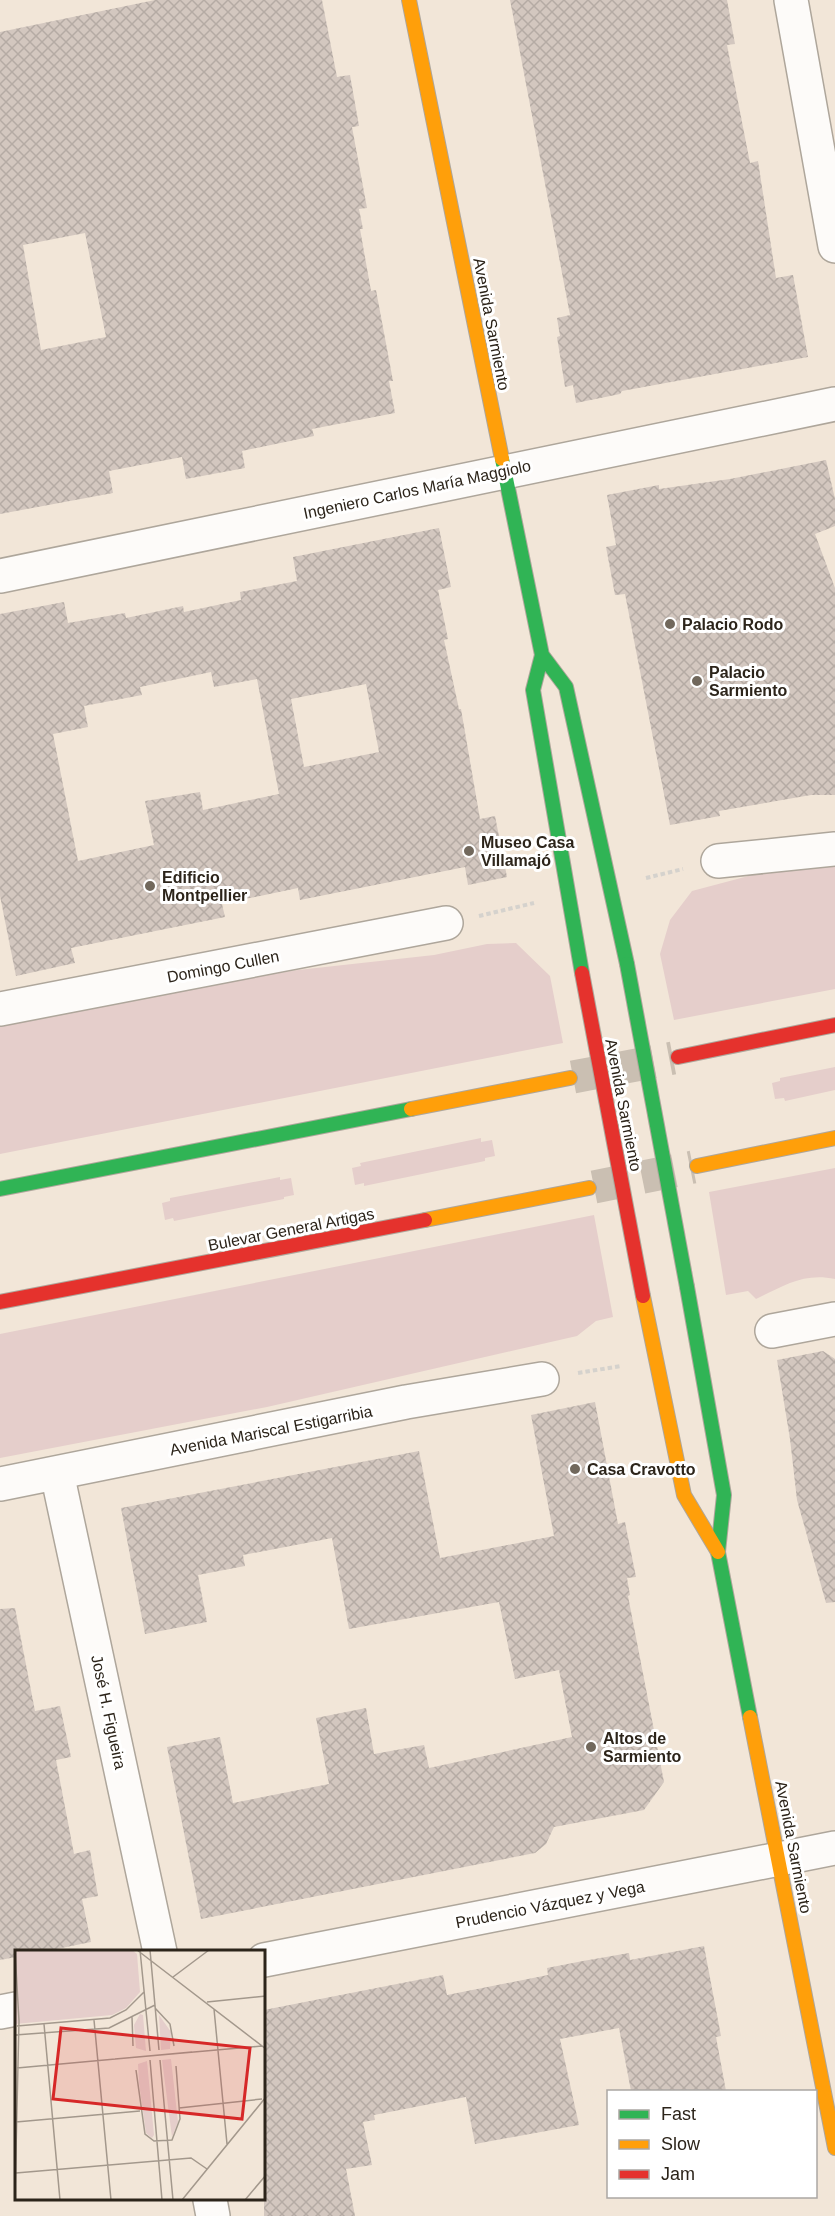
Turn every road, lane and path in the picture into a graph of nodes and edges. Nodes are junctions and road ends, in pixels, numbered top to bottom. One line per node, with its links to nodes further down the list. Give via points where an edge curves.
1 (409, 0): 5 (street, Avenida Sarmiento)
2 (791, 0): 3 (street)
3 (835, 246)
4 (835, 404): 5 (street, Ingeniero Carlos María Maggiolo)
5 (505, 470): 6 (street, Ingeniero Carlos María Maggiolo); 7 (street, Avenida Sarmiento)
6 (0, 576)
7 (542, 655): 25 (street, Avenida Sarmiento, bridge, via 566,687 627,964 724,1495); 25 (street, Avenida Sarmiento, bridge, via 533,690 643,1296 684,1495)
8 (835, 849): 9 (street)
9 (718, 861)
10 (446, 923): 11 (street, Domingo Cullen)
11 (0, 1009)
12 (835, 1025): 13 (street)
13 (678, 1057)
14 (570, 1078): 18 (street)
15 (835, 1138): 16 (street)
16 (697, 1166)
17 (589, 1188): 19 (street, Bulevar General Artigas)
18 (0, 1189)
19 (0, 1302)
20 (835, 1319): 21 (street)
21 (772, 1331)
22 (542, 1379): 23 (street, Avenida Mariscal Estigarribia, via 406,1402)
23 (57, 1473): 24 (street, Avenida Mariscal Estigarribia); 28 (street, José H. Figueira)
24 (0, 1484)
25 (718, 1552): 27 (street, Avenida Sarmiento)
26 (835, 1848): 27 (street, Prudencio Vázquez y Vega)
27 (780, 1859): 29 (street, Prudencio Vázquez y Vega); 32 (street, Avenida Sarmiento)
28 (160, 1950)
29 (266, 1960)
30 (15, 2009): 31 (street)
31 (0, 2012)
32 (835, 2148)
33 (210, 2201): 34 (street)
34 (213, 2216)

